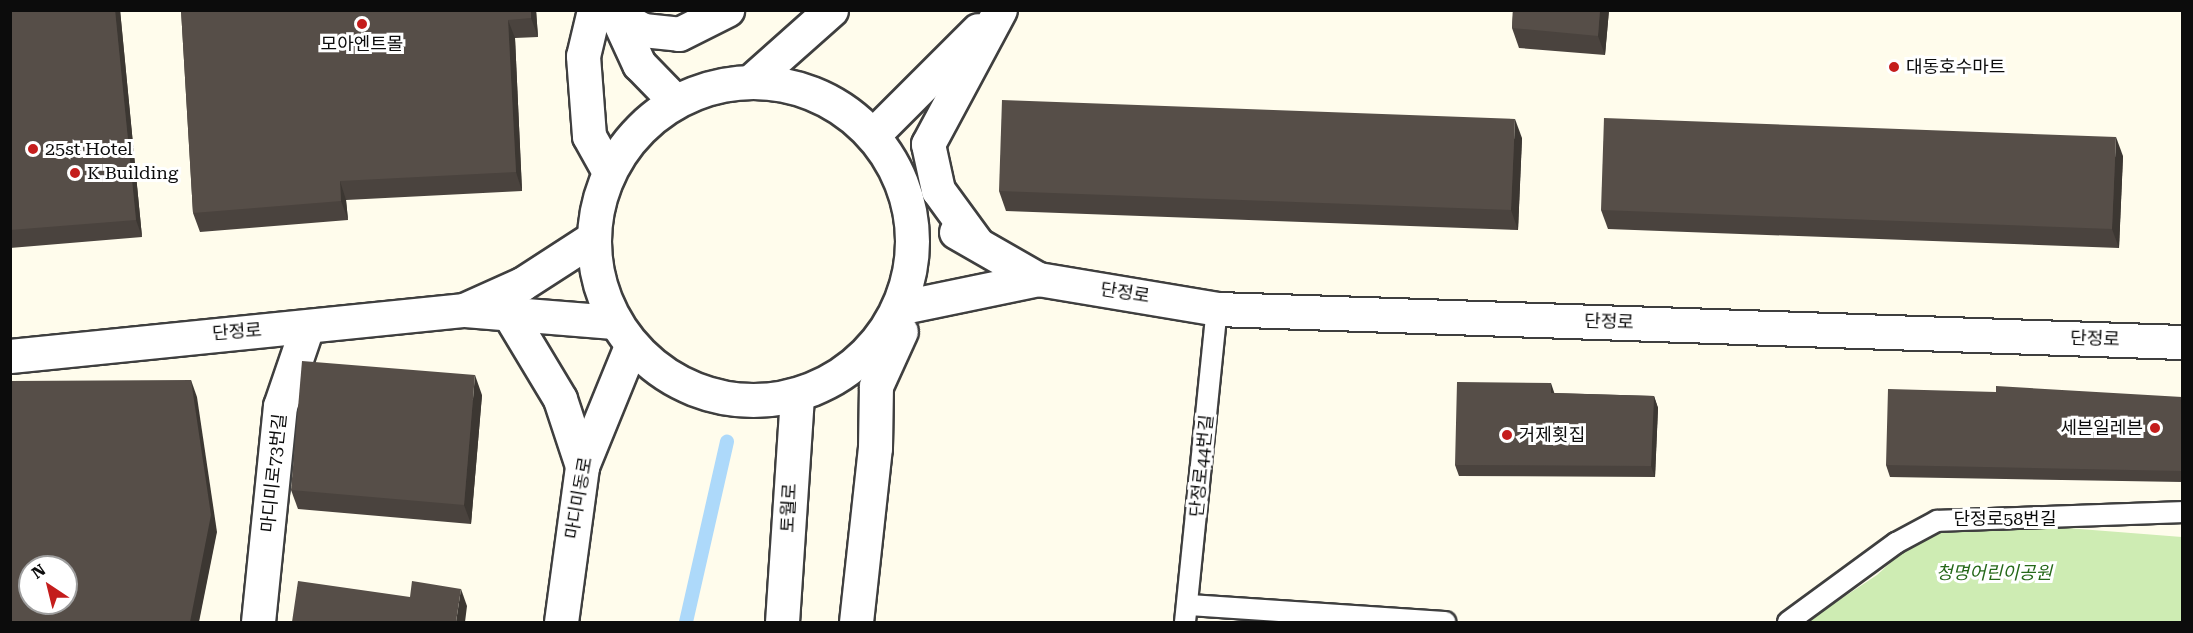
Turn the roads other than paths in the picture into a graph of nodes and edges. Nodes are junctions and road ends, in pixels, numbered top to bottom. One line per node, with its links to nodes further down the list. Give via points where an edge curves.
1 (727, 10): 4 (street, via 710,24 679,34 643,30)
2 (831, 10): 5 (street)
3 (1000, 10): 7 (street); 11 (street, via 928,144 938,190)
4 (608, 12): 6 (street, via 639,64); 8 (street, via 583,56 589,136)
5 (751, 81): 6 (street, via 712,86); 7 (street, via 818,94)
6 (675, 102): 8 (street, via 626,144)
7 (873, 135): 9 (street, via 897,169)
8 (609, 172): 10 (street)
9 (910, 208): 11 (street, 단정로); 13 (street, via 912,259)
10 (593, 238): 15 (street, 단정로, via 522,284); 18 (street, via 602,295)
11 (976, 242): 12 (street, 단정로)
12 (1038, 279): 13 (street, 단정로); 14 (street, 단정로)
13 (908, 306): 21 (street, via 857,362 829,382); 28 (street, via 876,386 875,448)
14 (1217, 309): 19 (street, 단정로); 24 (lane, 단정로44번길)
15 (465, 310): 16 (street, 단정로); 17 (street, 단정로)
16 (509, 314): 18 (street, 단정로); 22 (street, via 560,399)
17 (307, 327): 20 (street, 단정로); 25 (street, 마디미로73번길, via 280,406)
18 (622, 334): 21 (street, via 665,375 706,394 752,401); 22 (street, 마디미동로)
19 (2182, 342)
20 (10, 356)
21 (797, 394): 27 (street, 토월로)
22 (582, 466): 26 (street, 마디미동로)
23 (2182, 512): 30 (lane, 단정로58번길, via 1937,520 1896,543)
24 (1187, 614): 29 (lane)
25 (258, 622)
26 (561, 622)
27 (782, 622)
28 (856, 622)
29 (1445, 622)
30 (1788, 622)

